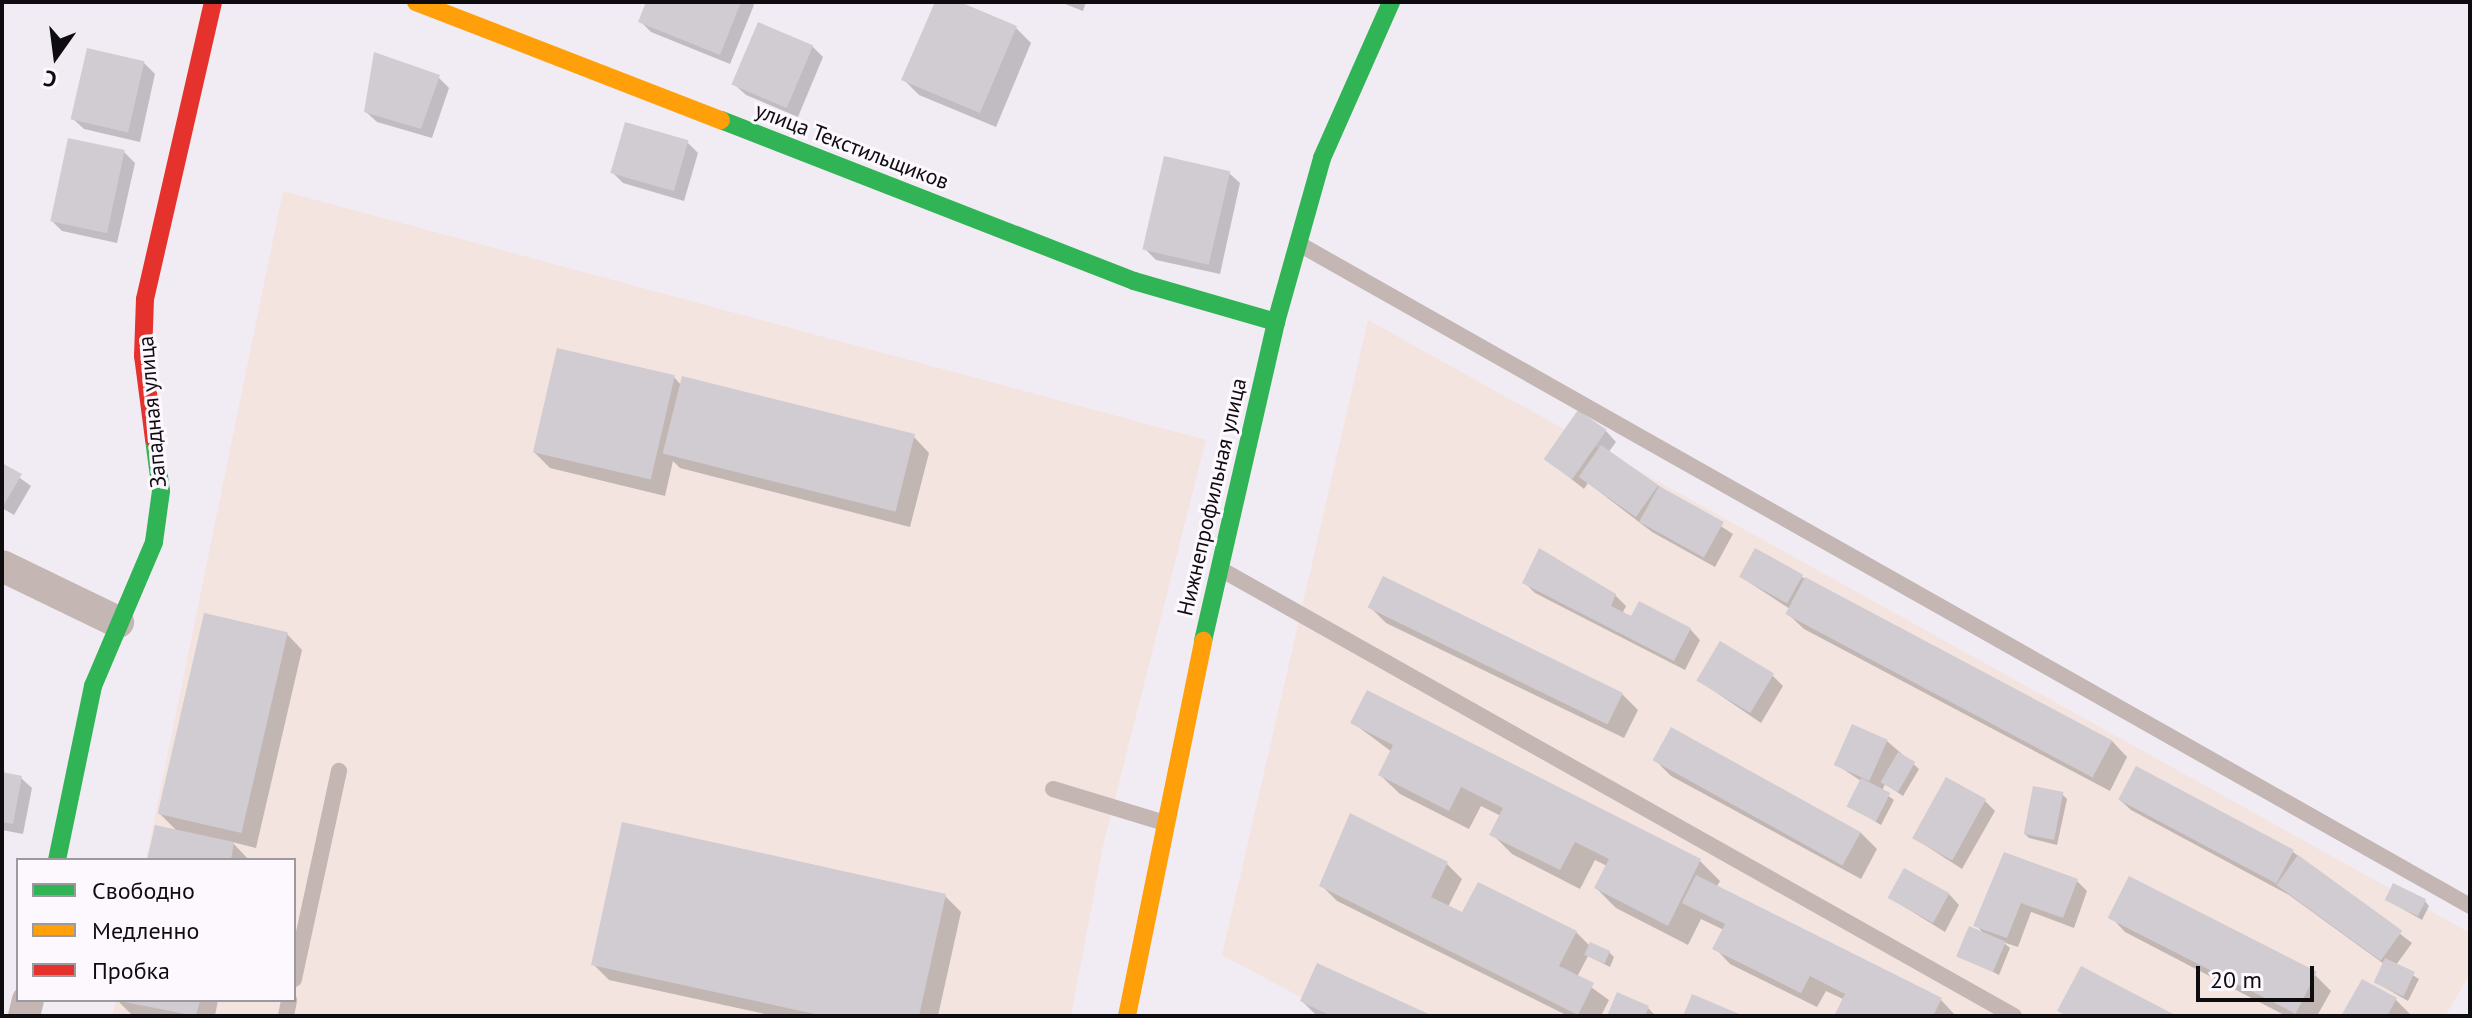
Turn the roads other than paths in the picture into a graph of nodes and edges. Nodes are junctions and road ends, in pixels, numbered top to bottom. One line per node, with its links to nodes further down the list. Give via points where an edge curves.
1 (213, 2): 8 (street, Западная улица, via 145,299 143,356 161,491 154,542)
2 (416, 2): 5 (street, улица Текстильщиков, via 1134,281)
3 (1391, 2): 4 (street, Нижнепрофильная улица, via 1322,158)
4 (1298, 244): 5 (street, Нижнепрофильная улица); 13 (lane)
5 (1276, 322): 7 (street, Нижнепрофильная улица)
6 (2, 566): 8 (street)
7 (1220, 569): 11 (street, Нижнепрофильная улица); 16 (lane)
8 (118, 622): 12 (street, Западная улица, via 93,686)
9 (339, 771): 14 (lane)
10 (1053, 789): 11 (lane)
11 (1166, 823): 15 (street, Нижнепрофильная улица)
12 (57, 858)
13 (2470, 906)
14 (296, 970)
15 (1127, 1016)
16 (2014, 1016)

